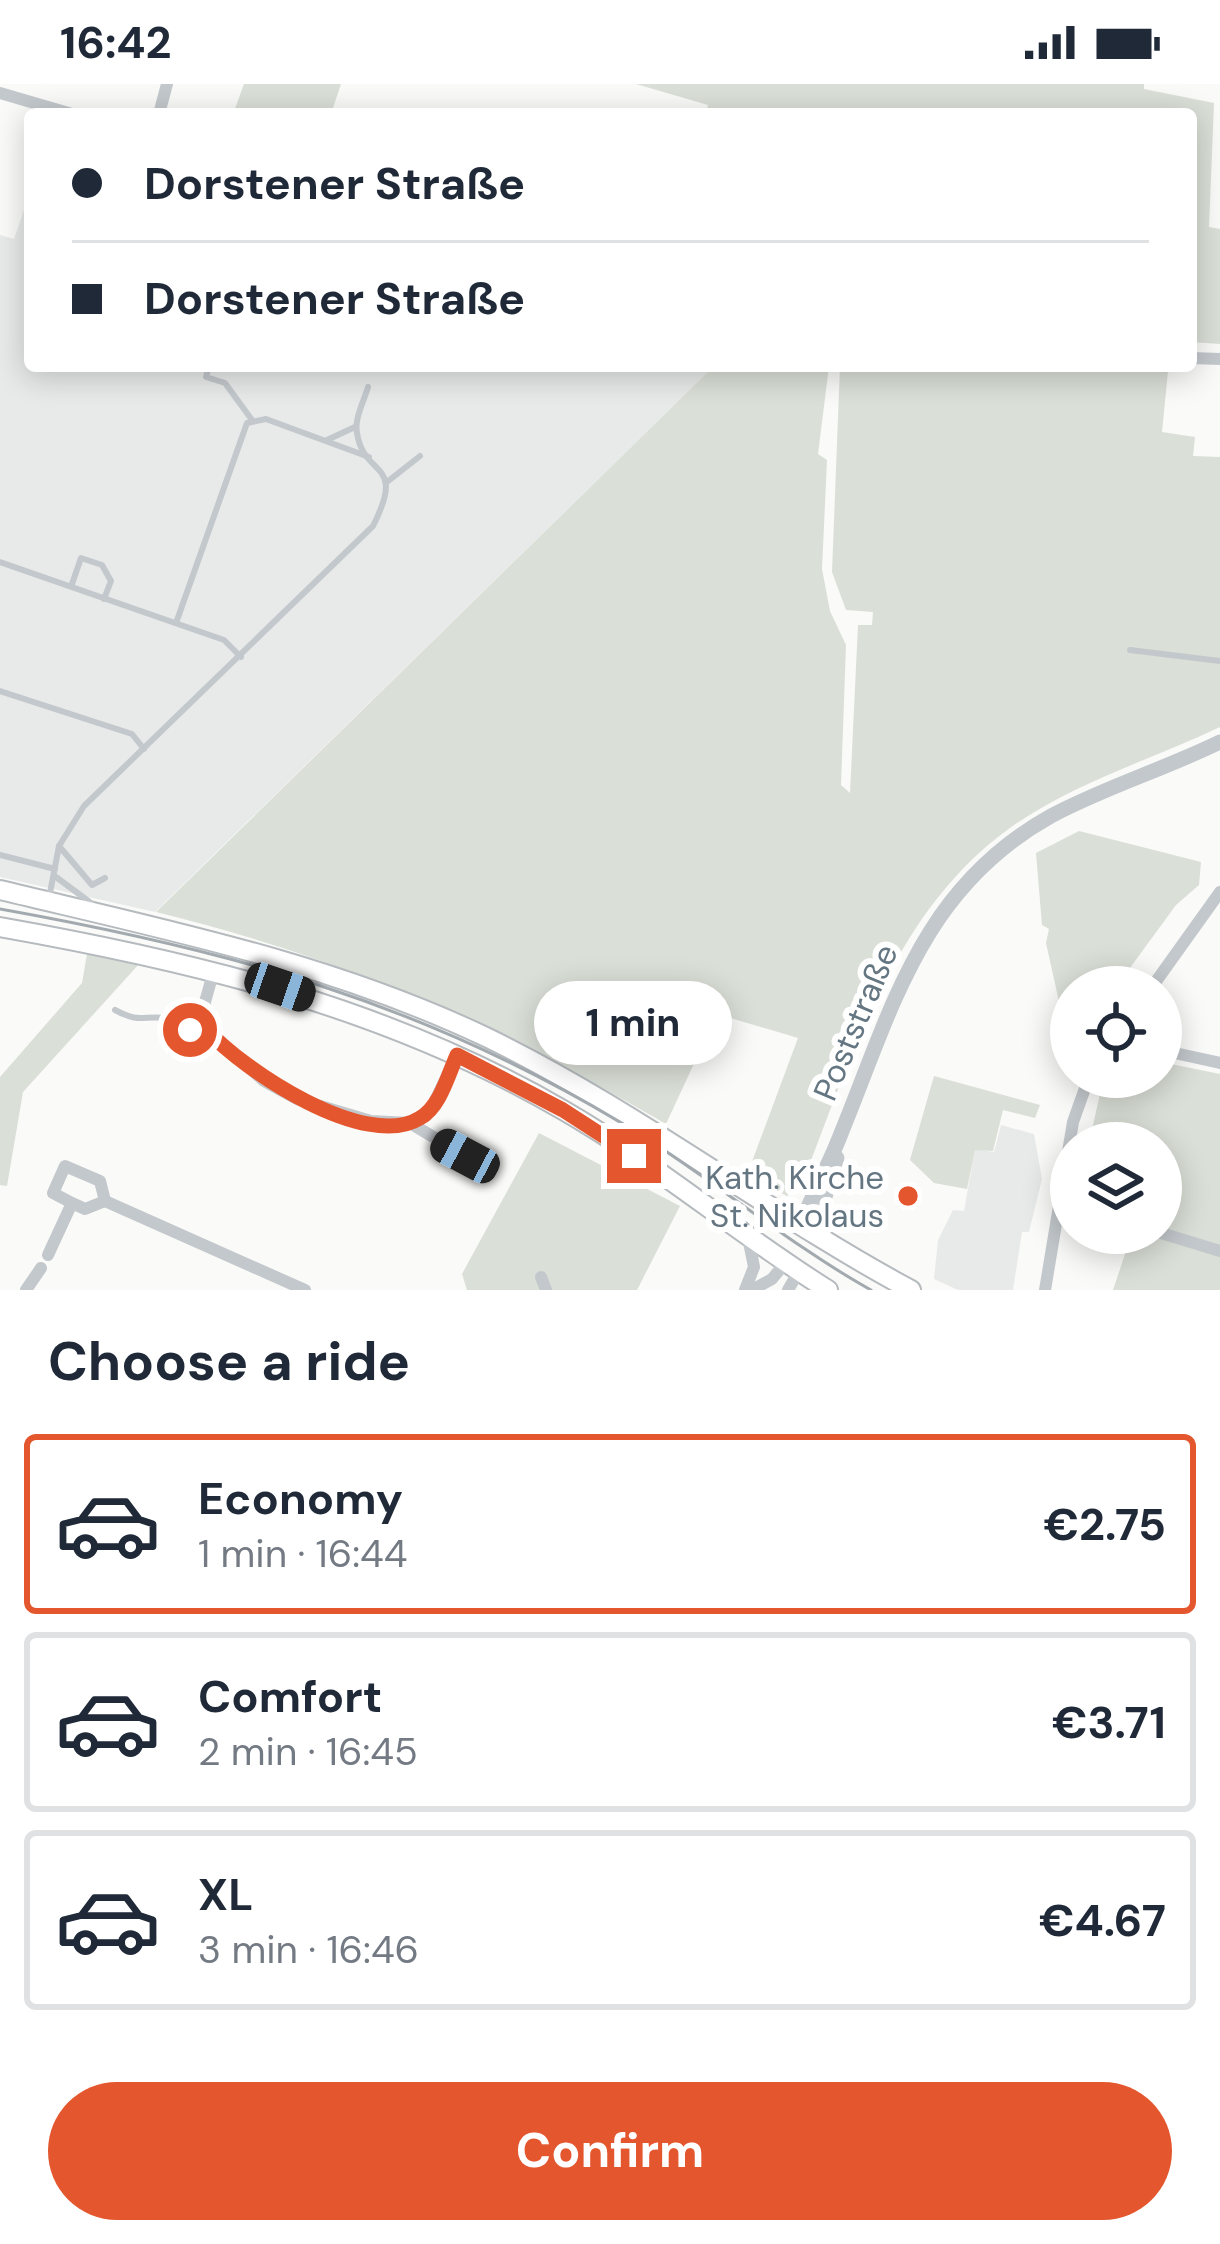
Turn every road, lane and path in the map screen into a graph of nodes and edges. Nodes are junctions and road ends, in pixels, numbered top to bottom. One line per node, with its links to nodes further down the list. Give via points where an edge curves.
1 (0, 93): 2 (street)
2 (51, 108)
3 (207, 372): 5 (lane)
4 (368, 387): 6 (lane)
5 (252, 420): 7 (lane); 14 (lane)
6 (355, 427): 7 (lane); 9 (lane)
7 (323, 441): 9 (lane)
8 (420, 456): 10 (lane)
9 (368, 457): 10 (lane)
10 (387, 482): 16 (lane, via 364,538)
11 (0, 562): 12 (lane)
12 (72, 585): 13 (lane); 13 (lane, via 81,559 102,566 111,581)
13 (104, 599): 14 (lane)
14 (176, 623): 16 (lane, via 224,640)
15 (1130, 650): 17 (lane)
16 (241, 657): 20 (lane)
17 (1220, 661)
18 (0, 691): 20 (lane, via 132,734)
19 (1220, 742): 41 (street, Poststraße, via 1049,818 958,892 889,1004 842,1131 831,1189)
20 (144, 749): 21 (lane, via 84,806)
21 (59, 846): 23 (lane); 24 (lane, via 92,885)
22 (0, 855): 23 (lane)
23 (55, 873): 27 (lane); 28 (lane, via 79,898)
24 (105, 878)
25 (0, 890): 27 (main road)
26 (1220, 892): 30 (street)
27 (48, 902): 28 (main road)
28 (126, 918): 41 (main road, via 290,960 448,1020 600,1098)
29 (0, 927): 31 (main road)
30 (1167, 966)
31 (215, 968): 33 (street); 34 (main road)
32 (115, 1010): 33 (lane, via 140,1023 167,1018)
33 (207, 1030): 37 (street, via 297,1100)
34 (457, 1055): 37 (street, via 430,1112); 42 (main road, via 592,1127)
35 (1182, 1055): 36 (street)
36 (1220, 1064)
37 (410, 1123): 38 (street)
38 (465, 1156)
39 (105, 1201): 40 (street, via 85,1209); 40 (street, via 100,1181 65,1166 53,1193); 48 (street)
40 (71, 1202): 47 (street)
41 (807, 1228): 46 (main road); 52 (main road)
42 (747, 1236): 46 (main road); 49 (street)
43 (1182, 1239): 44 (street)
44 (1220, 1251)
45 (1053, 1254): 53 (street)
46 (793, 1267): 49 (street); 50 (street); 51 (main road)
47 (26, 1290)
48 (305, 1290)
49 (749, 1290)
50 (788, 1290)
51 (828, 1290)
52 (911, 1290)
53 (1045, 1290)

